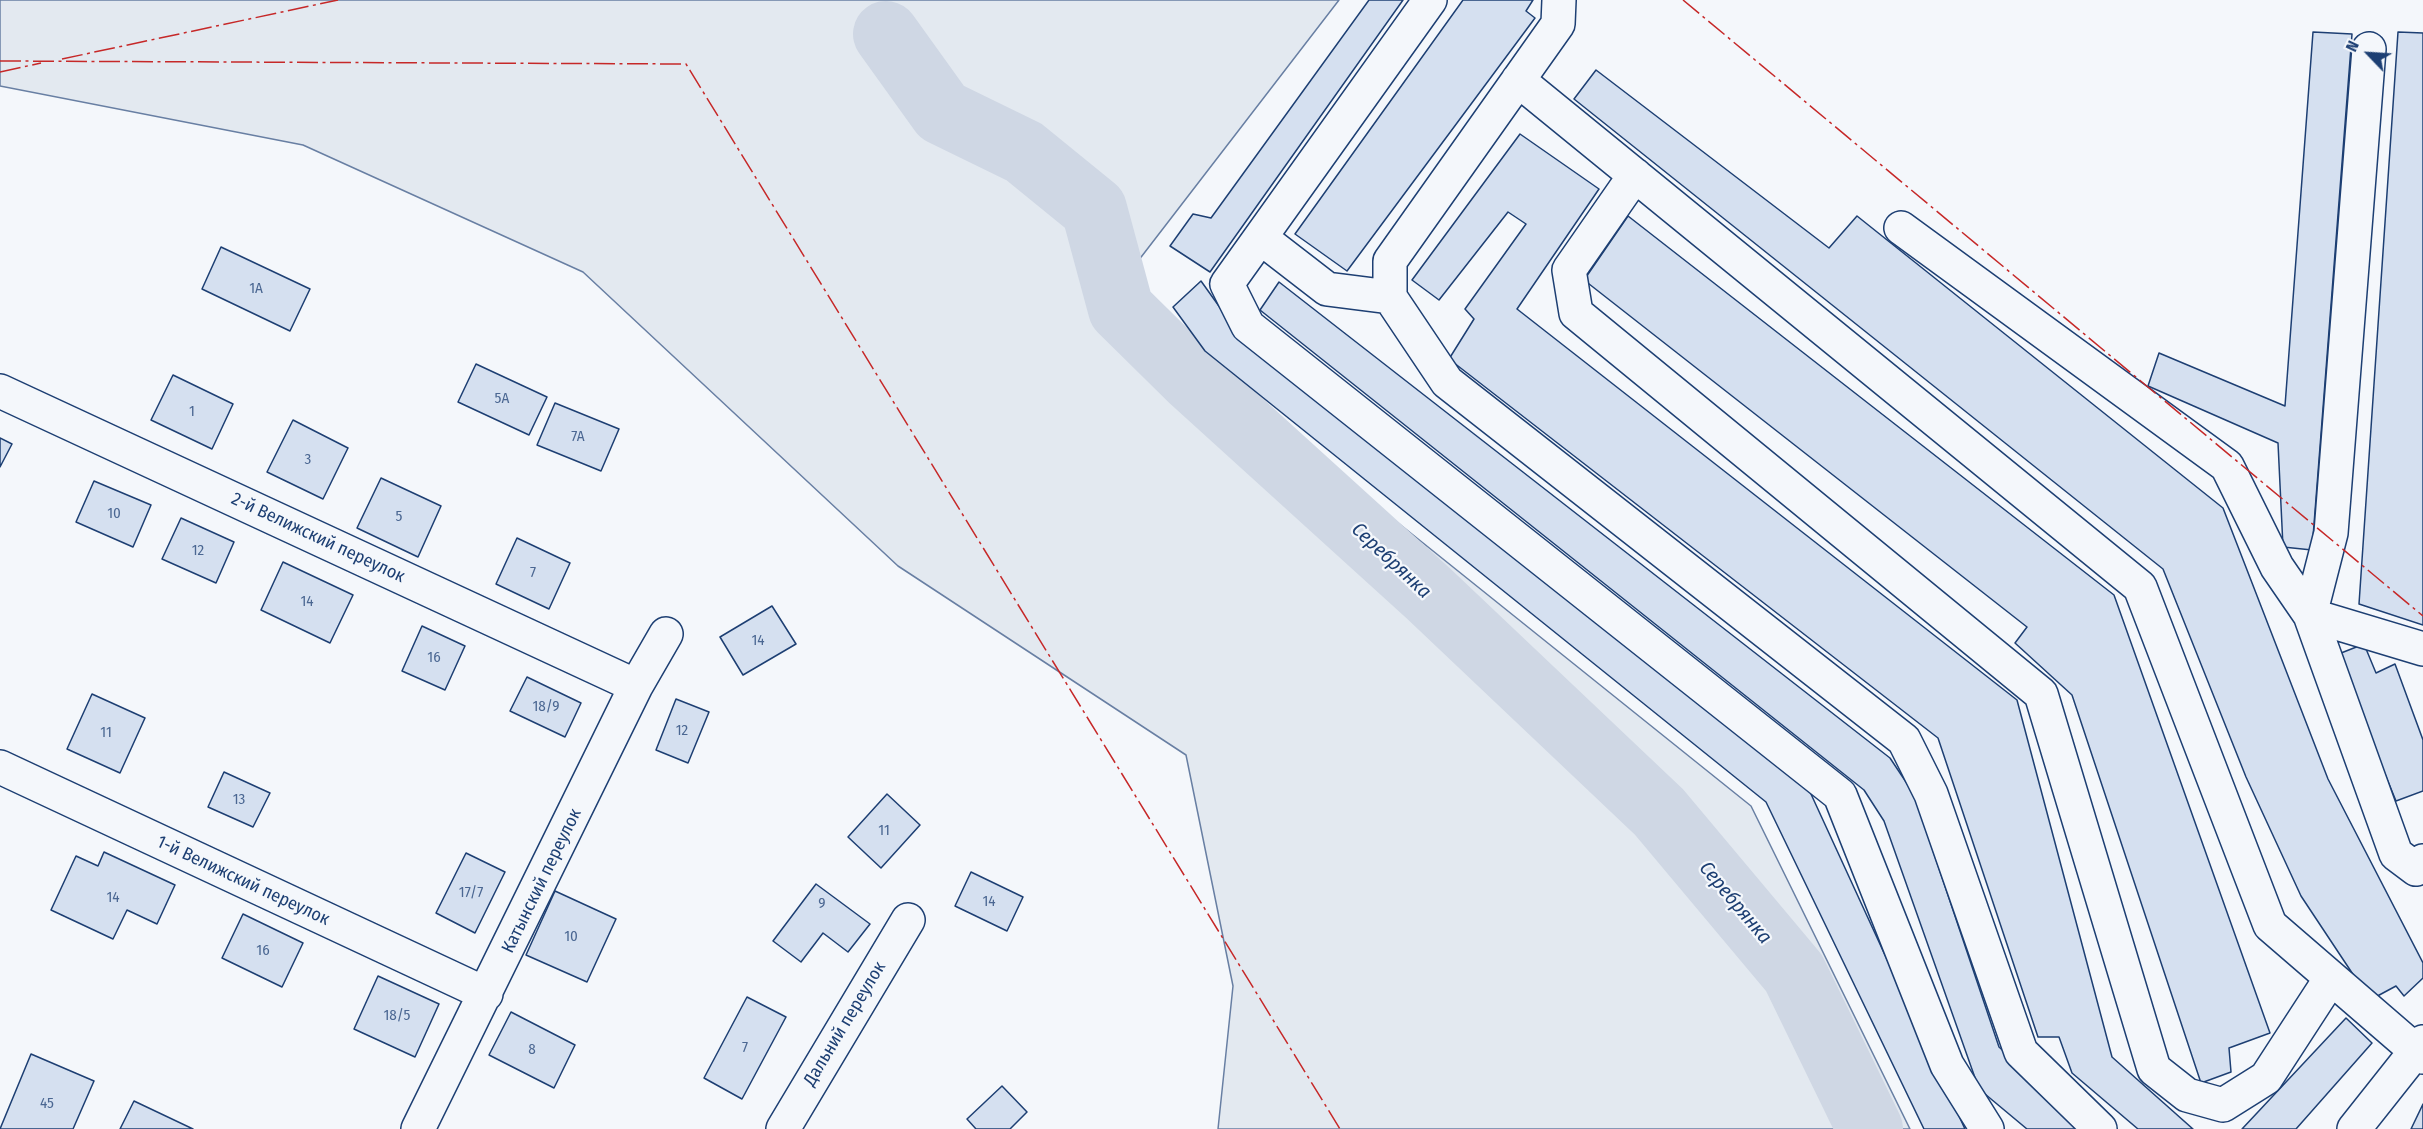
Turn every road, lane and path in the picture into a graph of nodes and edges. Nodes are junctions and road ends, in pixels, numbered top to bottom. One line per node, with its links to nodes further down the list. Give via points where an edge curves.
1 (1430, 0): 7 (street)
2 (1559, 0): 4 (street, via 1558,24)
3 (2369, 49): 10 (street, via 2331,533)
4 (1518, 80): 5 (street); 8 (street, via 1390,261)
5 (1635, 175): 17 (street, via 2140,587 2270,926); 17 (street, via 1569,270 1576,313 2041,694 2154,1069 2187,1095 2223,1105 2266,1078)
6 (1901, 228): 10 (street, via 2227,466 2277,567)
7 (1261, 238): 8 (street, via 1327,289); 22 (street, via 1227,284 1248,326 1840,795 1947,1065)
8 (1390, 297): 23 (street, via 1447,382 1904,740 1931,794 2021,1052)
9 (0, 391): 13 (street, 2-й Велижский переулок)
10 (2310, 615): 12 (street); 15 (street, via 2396,854 2416,869)
11 (666, 634): 13 (street, Катынский переулок)
12 (2423, 649)
13 (636, 686): 18 (street, Катынский переулок)
14 (0, 767): 18 (street, 1-й Велижский переулок)
15 (2423, 861)
16 (908, 920): 21 (street, Дальний переулок)
17 (2331, 978): 19 (street)
18 (486, 994): 20 (street, Катынский переулок)
19 (2421, 1050): 24 (street)
20 (418, 1129)
21 (783, 1129)
22 (1987, 1129)
23 (2100, 1129)
24 (2354, 1129)

